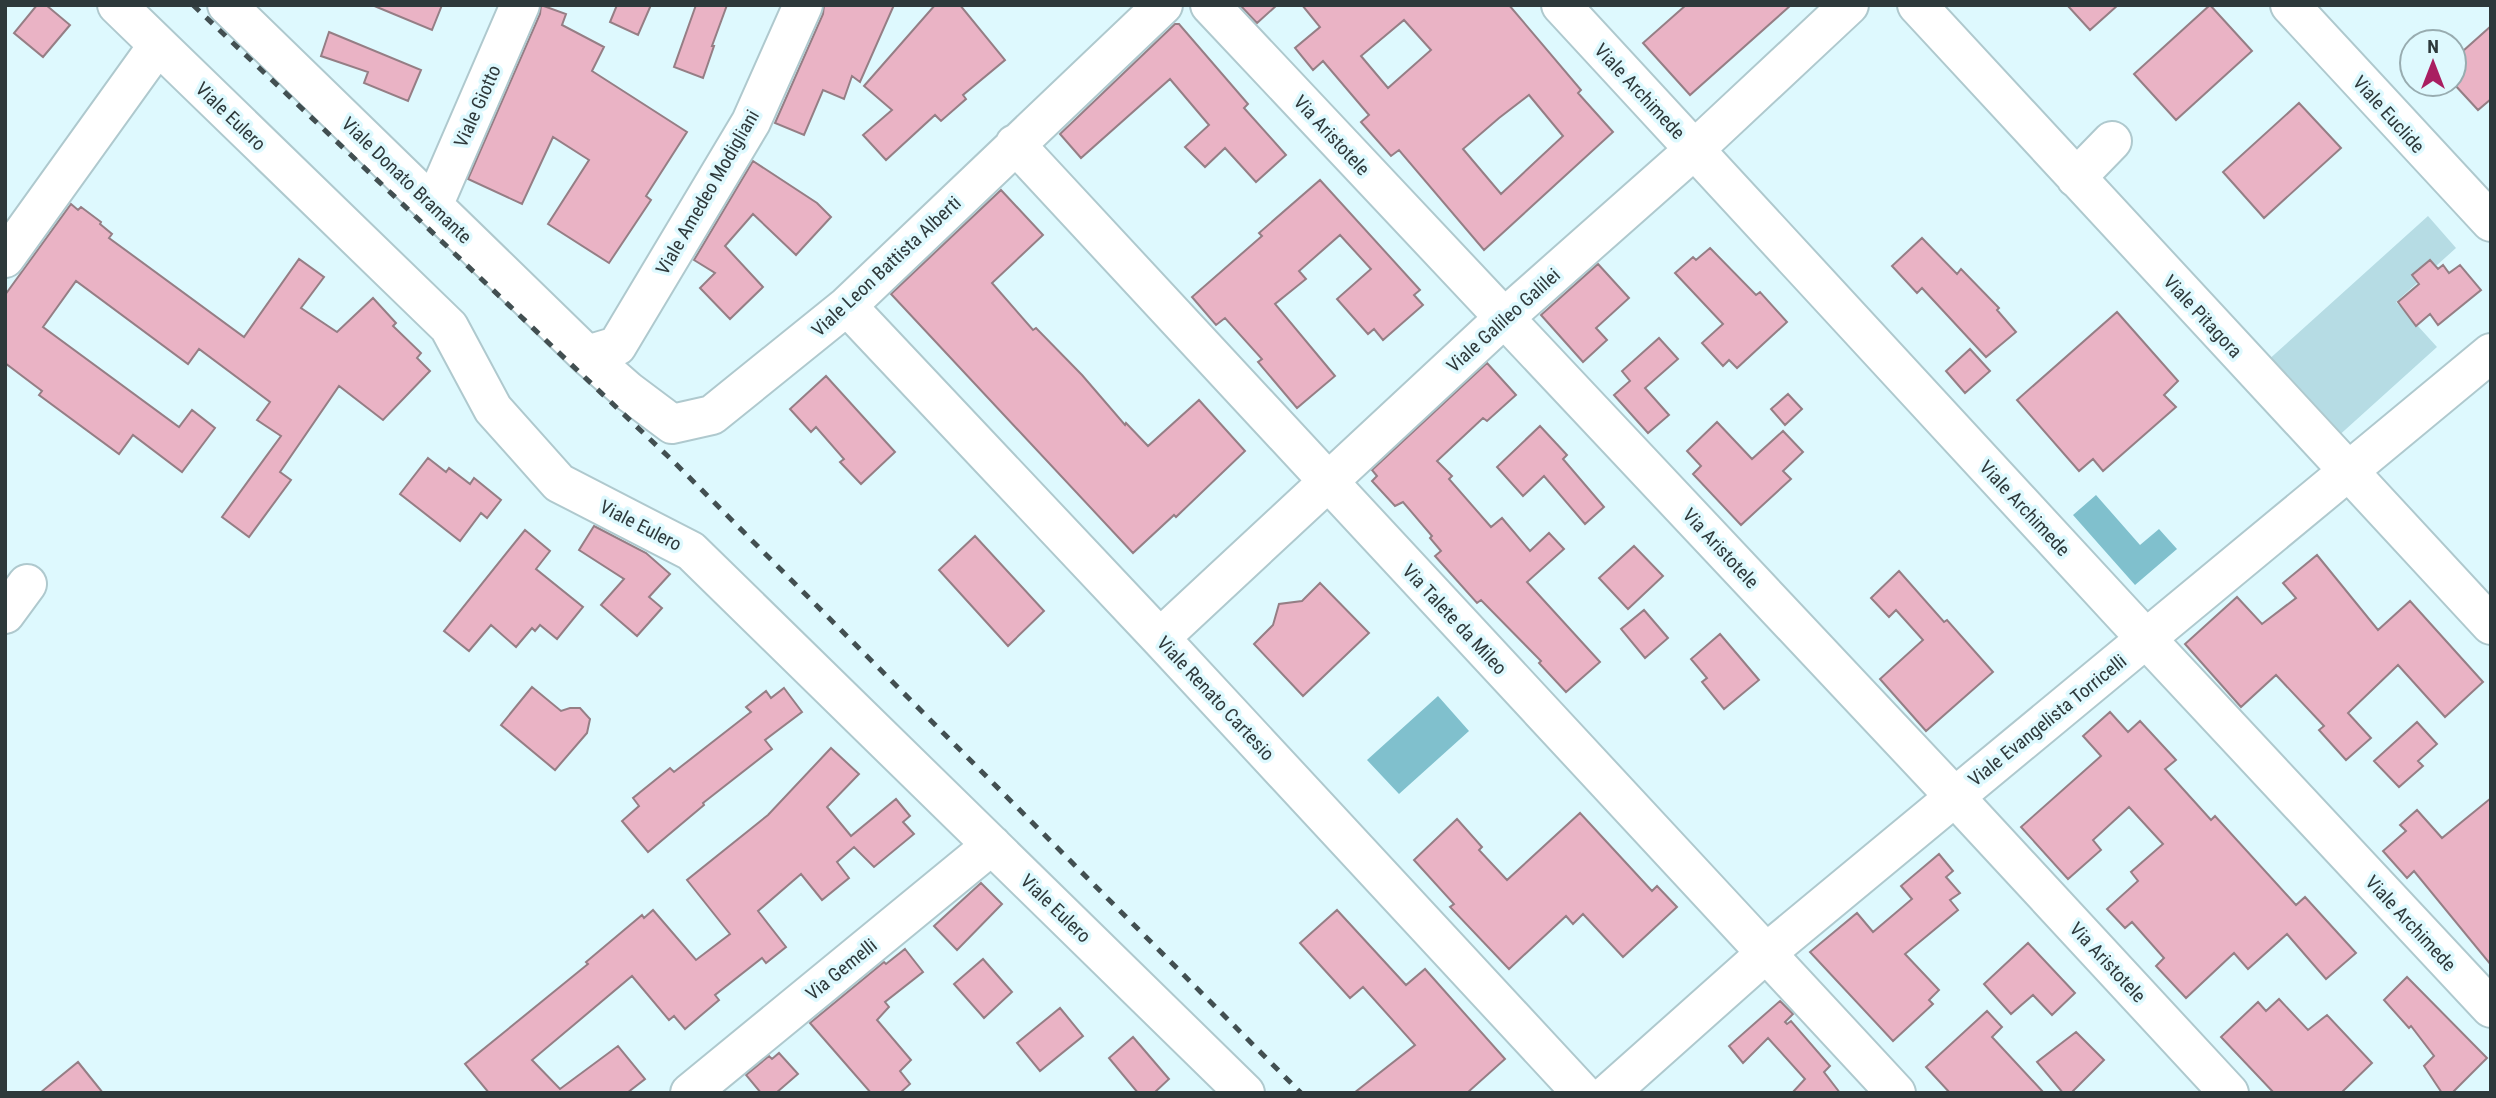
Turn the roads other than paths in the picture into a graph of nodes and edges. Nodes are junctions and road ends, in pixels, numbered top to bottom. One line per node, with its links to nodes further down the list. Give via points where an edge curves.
1 (117, 5): 11 (street, Viale Eulero)
2 (227, 5): 16 (street, Viale Donato Bramante)
3 (520, 5): 16 (street, Viale Giotto)
4 (803, 5): 22 (street, Viale Amedeo Modigliani, via 751,122 617,346)
5 (1163, 5): 13 (street, Viale Leon Battista Alberti)
6 (1210, 5): 20 (street, Via Aristotele)
7 (1561, 5): 14 (street, Viale Archimede)
8 (1849, 5): 14 (street, Viale Galileo Galilei)
9 (1917, 5): 15 (street, Viale Pitagora)
10 (2290, 5): 17 (street, Viale Euclide)
11 (159, 45): 18 (street); 31 (street, Viale Eulero, via 449,327 493,409 559,483 691,551)
12 (2112, 141): 15 (street)
13 (1015, 144): 19 (street, Viale Leon Battista Alberti); 24 (street, Via Talete da Mileo)
14 (1695, 149): 20 (street, Viale Galileo Galilei); 29 (street, Viale Archimede)
15 (2076, 178): 23 (street, Viale Pitagora)
16 (433, 206): 22 (street, Viale Donato Bramante)
17 (2491, 222)
18 (5, 258)
19 (847, 306): 22 (street, Viale Leon Battista Alberti, via 712,415 672,424); 28 (street, Viale Renato Cartesio)
20 (1504, 318): 24 (street, Viale Galileo Galilei); 30 (street, Via Aristotele)
21 (2491, 353): 23 (street, Viale Evangelista Torricelli)
22 (587, 355)
23 (2347, 472): 27 (street, Viale Pitagora); 29 (street, Viale Evangelista Torricelli)
24 (1327, 481): 28 (street, Viale Galileo Galilei); 32 (street, Via Talete da Mileo)
25 (27, 584): 26 (street)
26 (5, 614)
27 (2491, 625)
28 (1160, 638): 36 (street, Viale Renato Cartesio)
29 (2146, 639): 30 (street, Viale Evangelista Torricelli); 33 (street, Viale Archimede)
30 (1954, 796): 32 (street, Viale Evangelista Torricelli); 39 (street, Via Aristotele)
31 (992, 845): 34 (street, Viale Eulero); 35 (street, Via Gemelli)
32 (1765, 954): 37 (street, Viale Evangelista Torricelli); 38 (street, Via Talete da Mileo)
33 (2491, 1008)
34 (1227, 1087)
35 (690, 1093)
36 (1582, 1093)
37 (1609, 1093)
38 (1896, 1093)
39 (2229, 1093)

